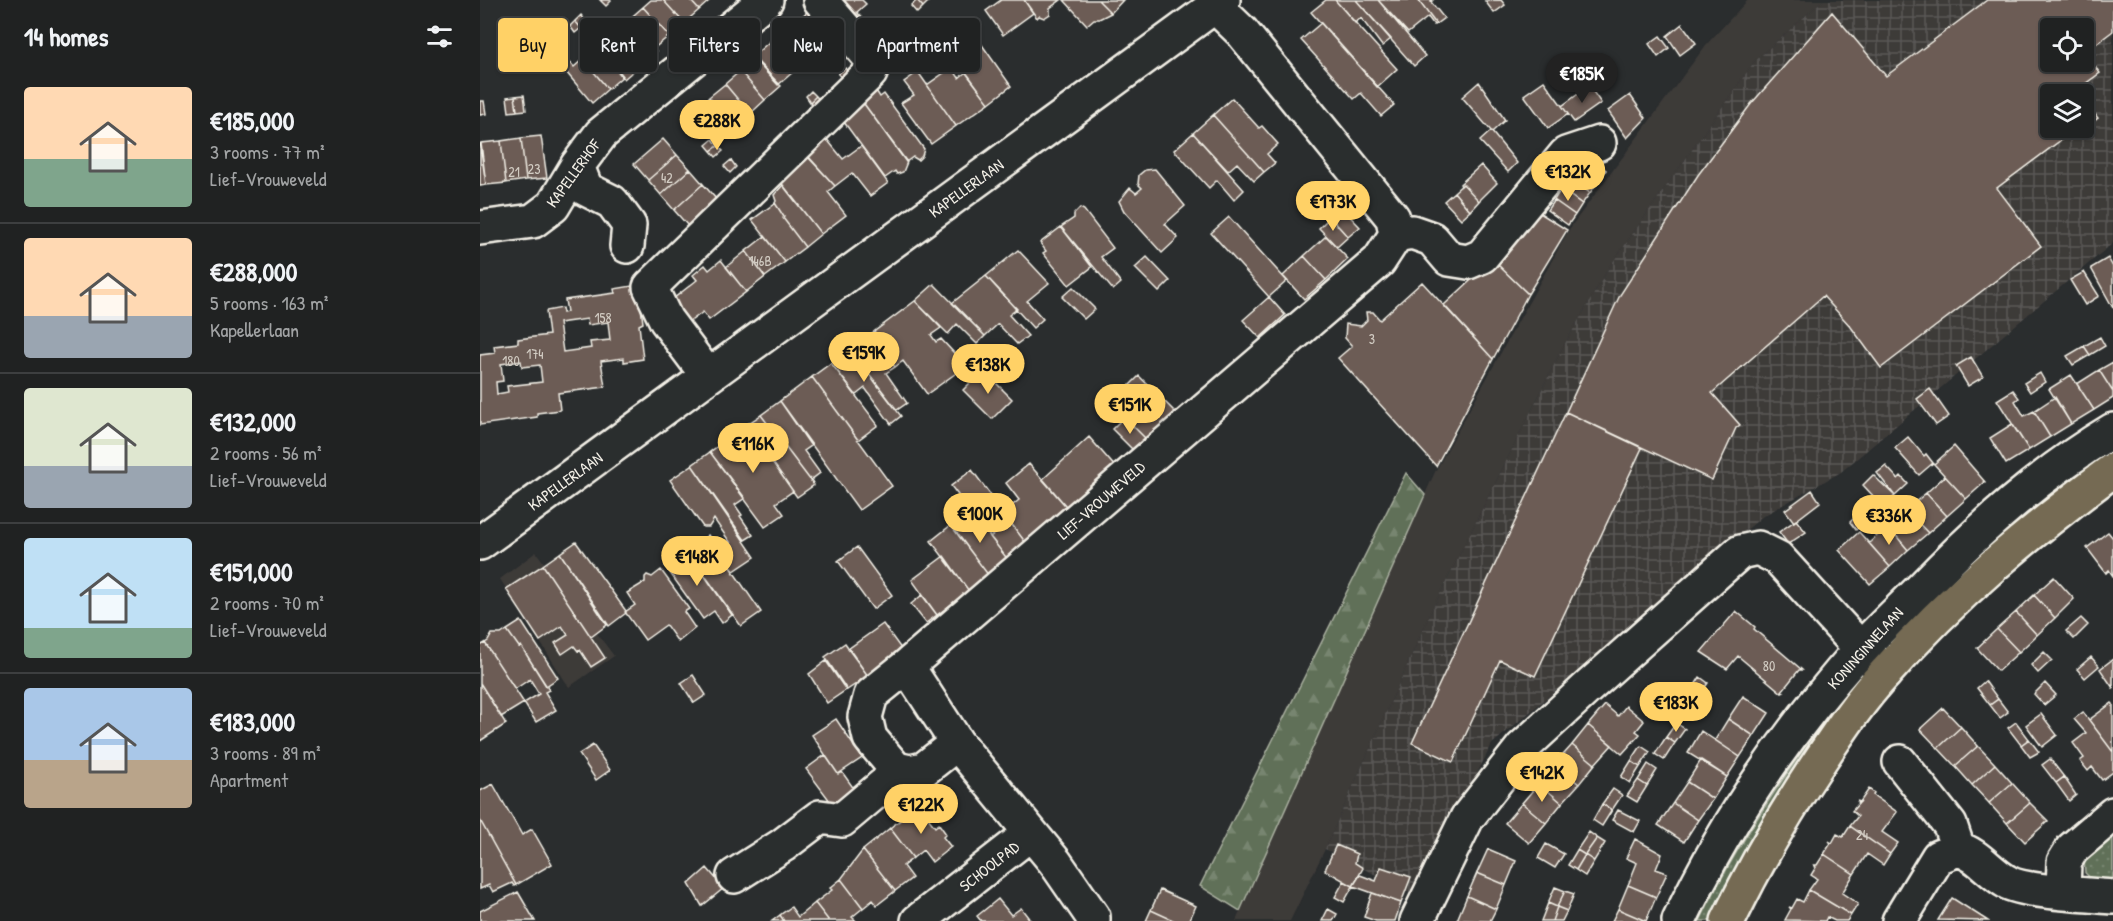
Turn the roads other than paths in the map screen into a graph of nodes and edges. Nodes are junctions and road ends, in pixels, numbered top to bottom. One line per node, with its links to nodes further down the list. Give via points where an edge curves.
1 (766, 0): 5 (street, KAPELLERHOF, via 601,134)
2 (820, 0): 9 (street, via 874,62 870,73 650,287 666,320)
3 (1219, 3): 7 (street, via 1393,218); 9 (street, KAPELLERLAAN)
4 (1599, 142): 7 (street, via 1566,154 1482,256 1468,262 1449,259 1432,239 1412,232)
5 (577, 166): 6 (street, KAPELLERHOF, via 554,206 533,221); 8 (street, via 586,189 612,202 629,225)
6 (480, 228)
7 (1396, 235): 14 (street, LIEF-VROUWEVELD, via 1379,261)
8 (627, 246)
9 (708, 376): 12 (street, KAPELLERLAAN)
10 (2113, 430): 13 (street, KONINGINNELAAN, via 2019,496 1955,554)
11 (2113, 470): 15 (main road, KONINGINNELAAN, via 2032,531 1976,580)
12 (480, 543)
13 (1861, 650): 15 (street); 27 (street, via 1779,558 1758,548 1740,552 1522,748 1467,818); 28 (street, KONINGINNELAAN, via 1780,749 1737,814)
14 (907, 666): 16 (street); 18 (street, LIEF-VROUWEVELD, via 871,695 865,717 870,738)
15 (1885, 673): 29 (main road, KONINGINNELAAN, via 1847,720 1798,794)
16 (957, 743): 18 (street, via 924,769); 20 (street)
17 (1900, 762): 21 (street, via 1950,825)
18 (896, 769): 22 (street, via 886,783 843,820 819,817)
19 (2113, 813): 23 (street, via 2072,849 2064,862)
20 (1031, 833): 25 (street, SCHOOLPAD); 26 (street, SCHOOLPAD)
21 (1958, 849): 23 (street, via 1969,852 2008,883); 30 (street, via 1938,857)
22 (734, 876)
23 (2063, 892): 24 (street)
24 (2113, 897)
25 (918, 921)
26 (1093, 921)
27 (1417, 921)
28 (1679, 921)
29 (1728, 921)
30 (1899, 921)

